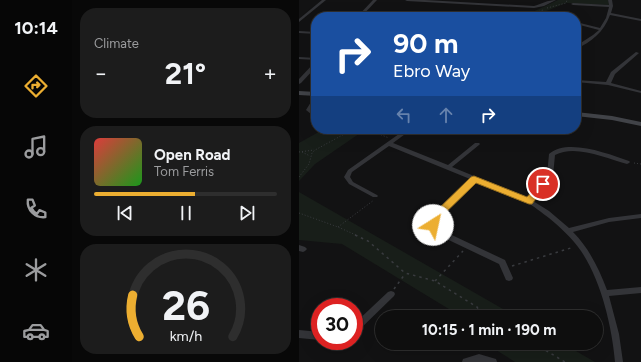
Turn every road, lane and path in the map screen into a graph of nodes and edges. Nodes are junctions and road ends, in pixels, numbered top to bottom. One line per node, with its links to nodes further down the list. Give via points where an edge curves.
1 (324, 0): 13 (street)
2 (375, 0): 9 (street)
3 (407, 0): 4 (street, via 534,7 543,6)
4 (554, 0)
5 (567, 0): 10 (path, via 566,3)
6 (610, 0): 8 (street)
7 (573, 4): 8 (street)
8 (611, 6): 11 (street)
9 (364, 12)
10 (540, 12)
11 (609, 14): 12 (street); 15 (street)
12 (641, 20)
13 (299, 21)
14 (581, 24): 15 (street)
15 (601, 29): 18 (street, via 596,35)
16 (299, 32): 17 (street)
17 (311, 33)
18 (581, 43)
19 (637, 53): 25 (street, via 613,73)
20 (299, 58): 21 (street)
21 (311, 59)
22 (311, 69): 24 (street)
23 (581, 81): 25 (street)
24 (299, 82)
25 (608, 84): 28 (street)
26 (299, 89): 27 (main road)
27 (311, 90)
28 (641, 92)
29 (299, 93): 30 (main road)
30 (311, 94)
31 (311, 104): 33 (street, via 308,108)
32 (581, 111): 35 (main road)
33 (311, 113)
34 (581, 115): 35 (main road)
35 (641, 123)
36 (344, 134): 41 (path)
37 (377, 134): 39 (path)
38 (402, 134): 39 (street)
39 (392, 142): 47 (street); 50 (street, via 350,171 347,177 351,183)
40 (477, 144): 47 (street)
41 (315, 150): 43 (path); 44 (path)
42 (299, 152): 43 (path)
43 (302, 152): 44 (path)
44 (311, 156): 48 (path, via 309,164)
45 (627, 162): 46 (path); 51 (street, via 593,152 556,150 552,154 550,176)
46 (641, 164)
47 (448, 168): 49 (street)
48 (299, 177)
49 (474, 179): 51 (street); 57 (street, via 434,219 433,225 436,231)
50 (375, 196): 54 (path, via 374,201)
51 (529, 201): 55 (street)
52 (299, 213): 54 (path)
53 (641, 216): 55 (street, via 609,220)
54 (338, 227): 59 (path, via 367,241)
55 (569, 231): 56 (street)
56 (580, 245): 58 (path); 63 (street, via 591,260)
57 (467, 246): 58 (street, via 502,262); 61 (path)
58 (505, 269): 60 (street)
59 (405, 273): 61 (path); 64 (path)
60 (509, 278)
61 (435, 281): 65 (path)
62 (641, 290): 63 (street)
63 (605, 293): 75 (street, via 619,350)
64 (391, 294): 66 (street)
65 (479, 310)
66 (363, 320)
67 (299, 334): 68 (street)
68 (311, 335)
69 (480, 350): 71 (path)
70 (545, 350): 74 (path)
71 (479, 358): 72 (street); 73 (street)
72 (466, 362)
73 (493, 362)
74 (565, 362)
75 (619, 362)

